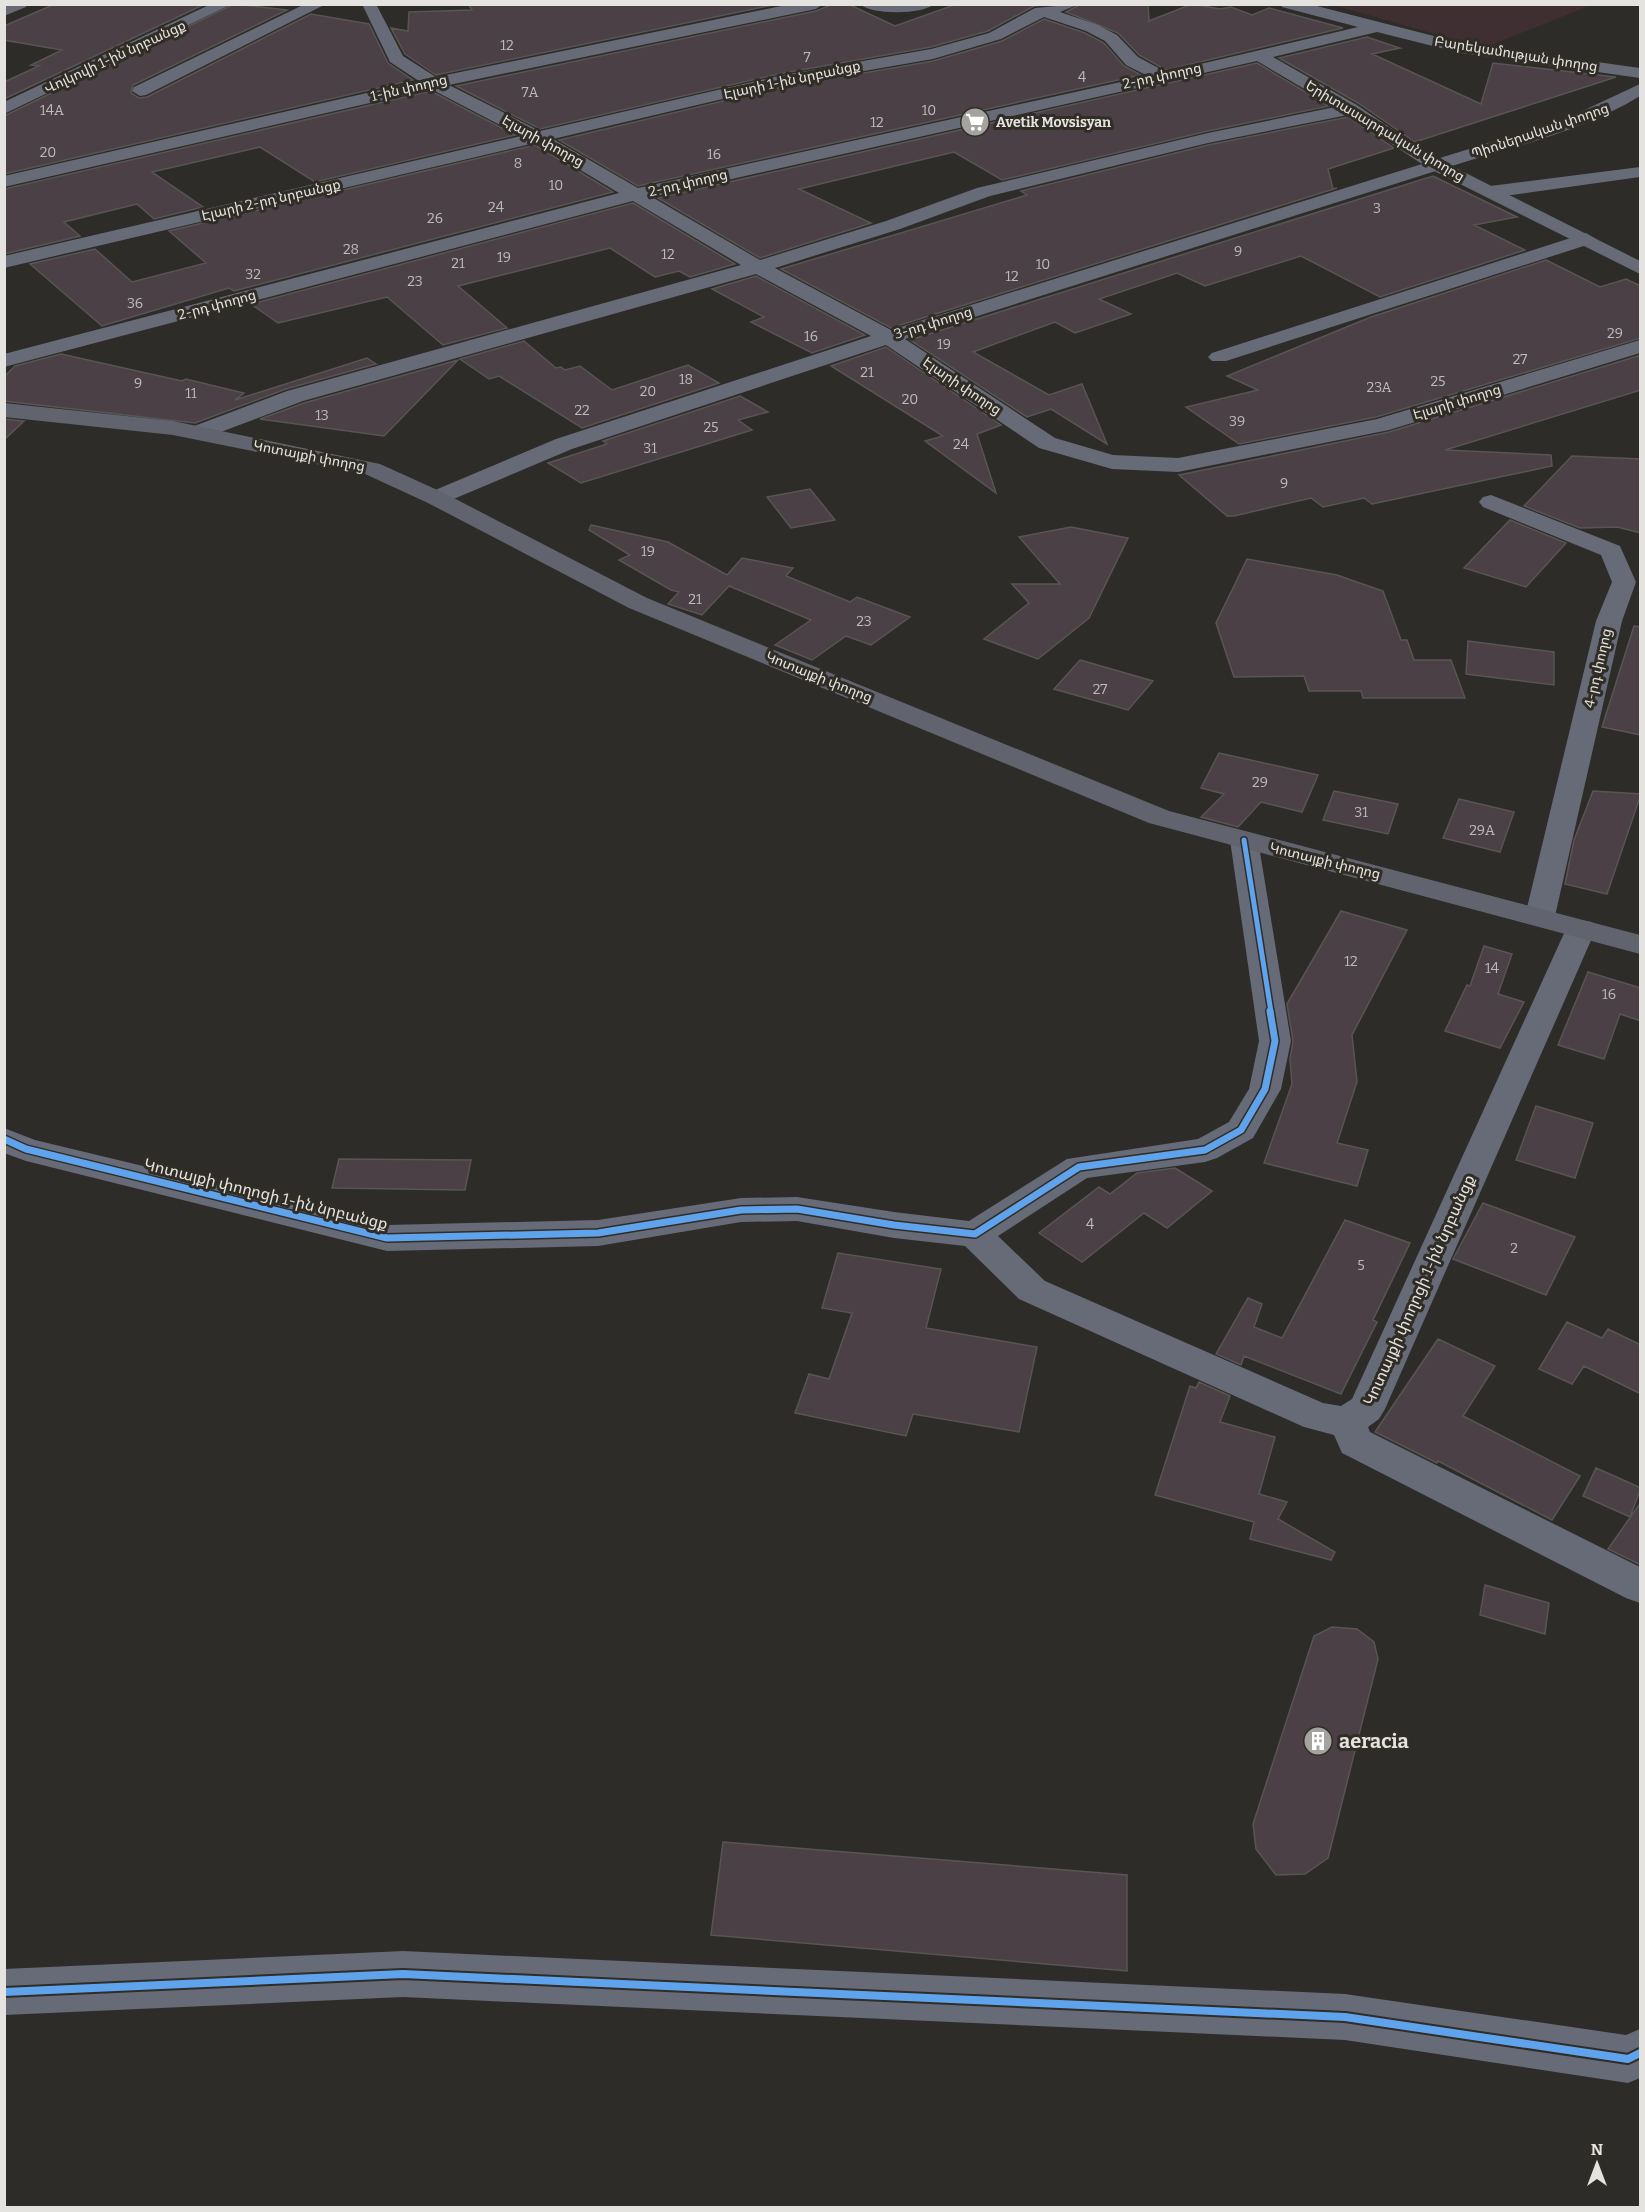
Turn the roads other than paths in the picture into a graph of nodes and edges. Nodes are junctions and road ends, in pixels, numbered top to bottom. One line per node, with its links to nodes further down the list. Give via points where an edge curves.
1 (20, 4): 13 (main road)
2 (225, 4): 22 (street, Վոլկովի 1-ին նրբանցք)
3 (310, 4): 9 (street)
4 (816, 4): 19 (street, 1-ին փողոց)
5 (867, 4): 6 (street, via 898,8)
6 (927, 4)
7 (1072, 4): 14 (street, Էլարի 1-ին նրբանցք)
8 (1288, 4): 15 (street, Բարեկամության փողոց)
9 (316, 5): 11 (street); 21 (street)
10 (369, 5): 19 (street, Էլարի փողոց, via 396,59)
11 (337, 6)
12 (1019, 6): 14 (street)
13 (4, 11)
14 (1042, 12): 18 (street, via 1071,19 1111,38 1132,61); 24 (street, Էլարի 1-ին նրբանցք, via 966,46 778,81)
15 (1376, 27): 16 (street, 2-րդ փողոց); 17 (street, Բարեկամության փողոց, via 1461,48)
16 (1259, 56): 18 (street, 2-րդ փողոց); 23 (street, Երիտասարդական փողոց)
17 (1641, 73)
18 (1162, 76): 29 (street, 2-րդ փողոց)
19 (433, 83): 24 (street, Էլարի փողոց); 27 (street, 1-ին փողոց)
20 (1641, 89): 25 (street, Պիոներական փողոց, via 1619,104 1589,116)
21 (140, 90)
22 (4, 109)
23 (1351, 109): 25 (street, Երիտասարդական փողոց); 32 (street, via 1208,138 984,192)
24 (537, 136): 29 (street, Էլարի փողոց); 31 (street, Էլարի 2-րդ նրբանցք)
25 (1436, 165): 28 (street, Երիտասարդական փողոց); 34 (street, 3-րդ փողոց)
26 (1641, 172): 28 (street)
27 (4, 182)
28 (1490, 192): 30 (street, Երիտասարդական փողոց)
29 (638, 194): 32 (street, Էլարի փողոց); 37 (street, 2-րդ փողոց)
30 (1586, 239): 33 (street, Երիտասարդական փողոց); 36 (street)
31 (4, 262)
32 (758, 267): 34 (street, Էլարի փողոց); 39 (street, via 295,396)
33 (1641, 268)
34 (889, 337): 35 (street, Էլարի փողոց, via 1047,442 1112,462 1178,465 1381,425); 40 (street, 3-րդ փողոց, via 564,444)
35 (1641, 346)
36 (1219, 357)
37 (4, 361)
38 (4, 410): 39 (main road, Կոտայքի փողոց)
39 (197, 433): 40 (main road, Կոտայքի փողոց, via 372,469)
40 (436, 498): 42 (main road, Կոտայքի փողոց, via 638,603 1158,817)
41 (1491, 502): 43 (street, 4-րդ փողոց, via 1611,551 1624,582 1609,621)
42 (1244, 840): 43 (main road, Կոտայքի փողոց); 47 (street, via 1275,1041 1265,1089 1241,1130 1205,1149 1079,1167)
43 (1540, 916): 44 (main road, Կոտայքի փողոց)
44 (1581, 929): 45 (main road, Կոտայքի փողոց); 48 (street, Կոտայքի փողոցի 1-ին նրբանցք, via 1366,1409)
45 (1641, 945)
46 (4, 1139): 47 (street, Կոտայքի փողոցի 1-ին նրբանցք, via 26,1149 387,1238 598,1233 741,1210 796,1209)
47 (975, 1234): 48 (street, Կոտայքի փողոցի 1-ին նրբանցք, via 1032,1290 1317,1417)
48 (1347, 1422): 49 (street, via 1356,1442)
49 (1641, 1586)
50 (4, 1992): 51 (street, via 404,1974 1345,2017 1628,2059)
51 (1641, 2053)

